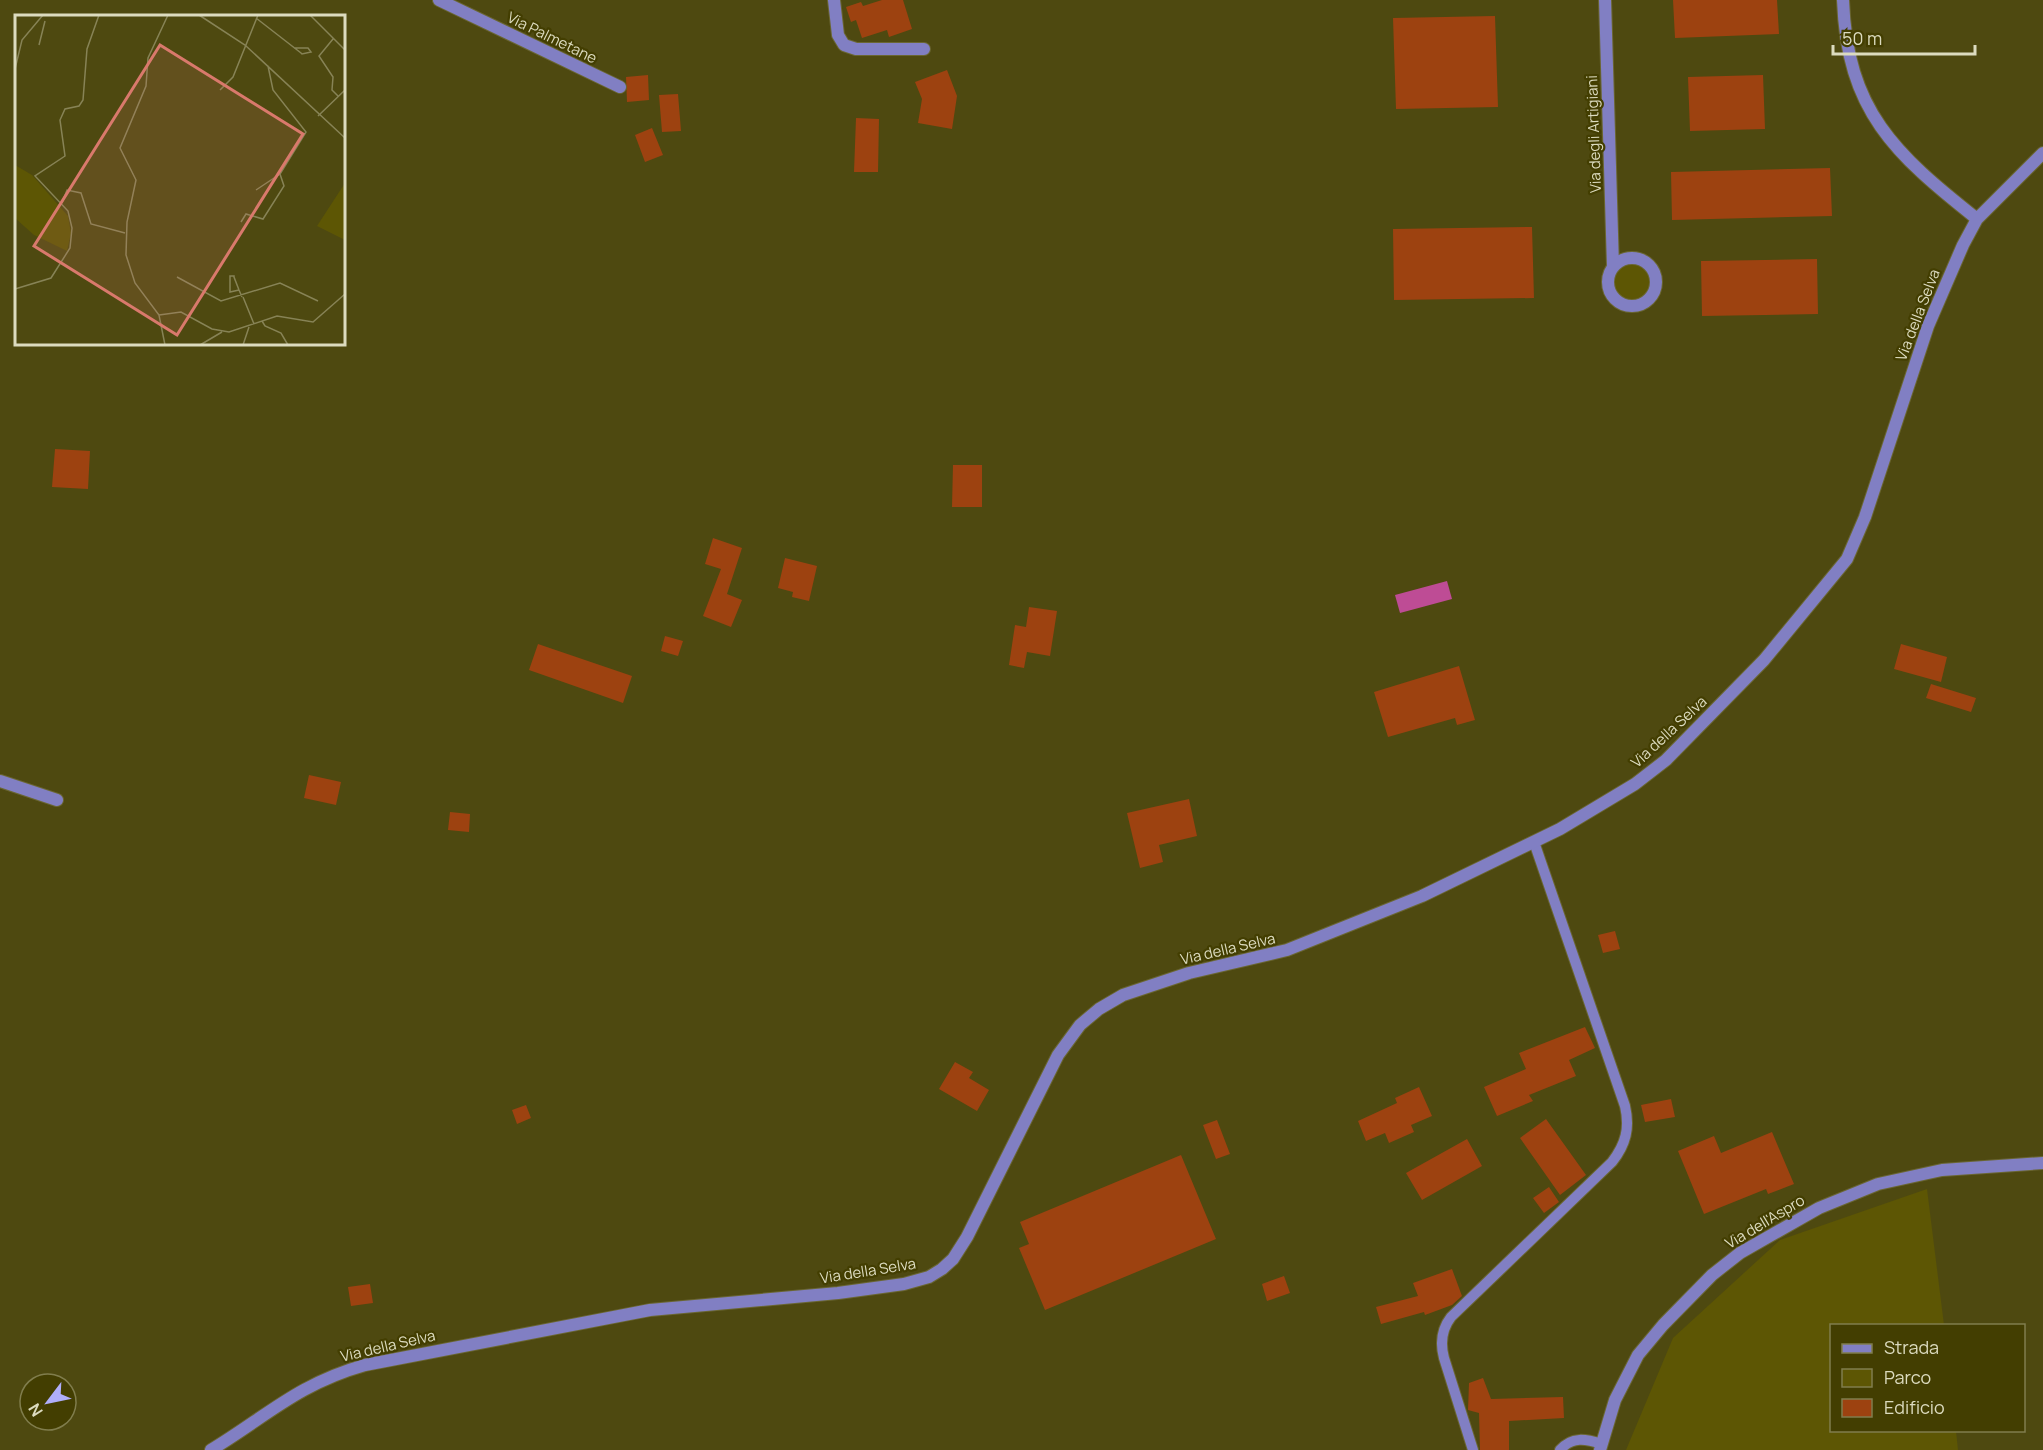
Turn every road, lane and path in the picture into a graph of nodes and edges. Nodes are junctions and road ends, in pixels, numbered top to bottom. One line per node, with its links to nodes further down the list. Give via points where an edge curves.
1 (439, 0): 6 (street, Via Palmetane)
2 (834, 0): 5 (street, via 837,35 843,45 856,49)
3 (1605, 0): 9 (street, Via degli Artigiani)
4 (1843, 0): 8 (street, via 1851,68 1870,112 1909,160)
5 (924, 49)
6 (620, 87)
7 (2043, 153): 8 (street, Via della Selva)
8 (1977, 219): 12 (street, Via della Selva, via 1935,308 1860,532 1840,568 1764,660 1666,760 1610,800)
9 (1613, 267): 9 (street, Via degli Artigiani, via 1609,291 1620,304 1636,307 1651,299 1657,284 1648,263 1634,258)
10 (0, 781): 11 (street)
11 (57, 800)
12 (1534, 842): 15 (street, Via della Selva, via 1422,896 1301,945 1164,981 1123,995 1100,1009 1073,1032 1058,1055 968,1237 948,1265 928,1277 838,1293 650,1310 365,1365 301,1390); 16 (lane, via 1625,1106 1628,1129 1612,1162 1444,1328 1444,1358)
13 (2043, 1163): 14 (street, Via dell'Aspro, via 1935,1170 1878,1184 1819,1208 1740,1252 1696,1292 1638,1355 1620,1388)
14 (1601, 1447): 17 (lane, via 1576,1440)
15 (211, 1450)
16 (1473, 1450)
17 (1560, 1450)

